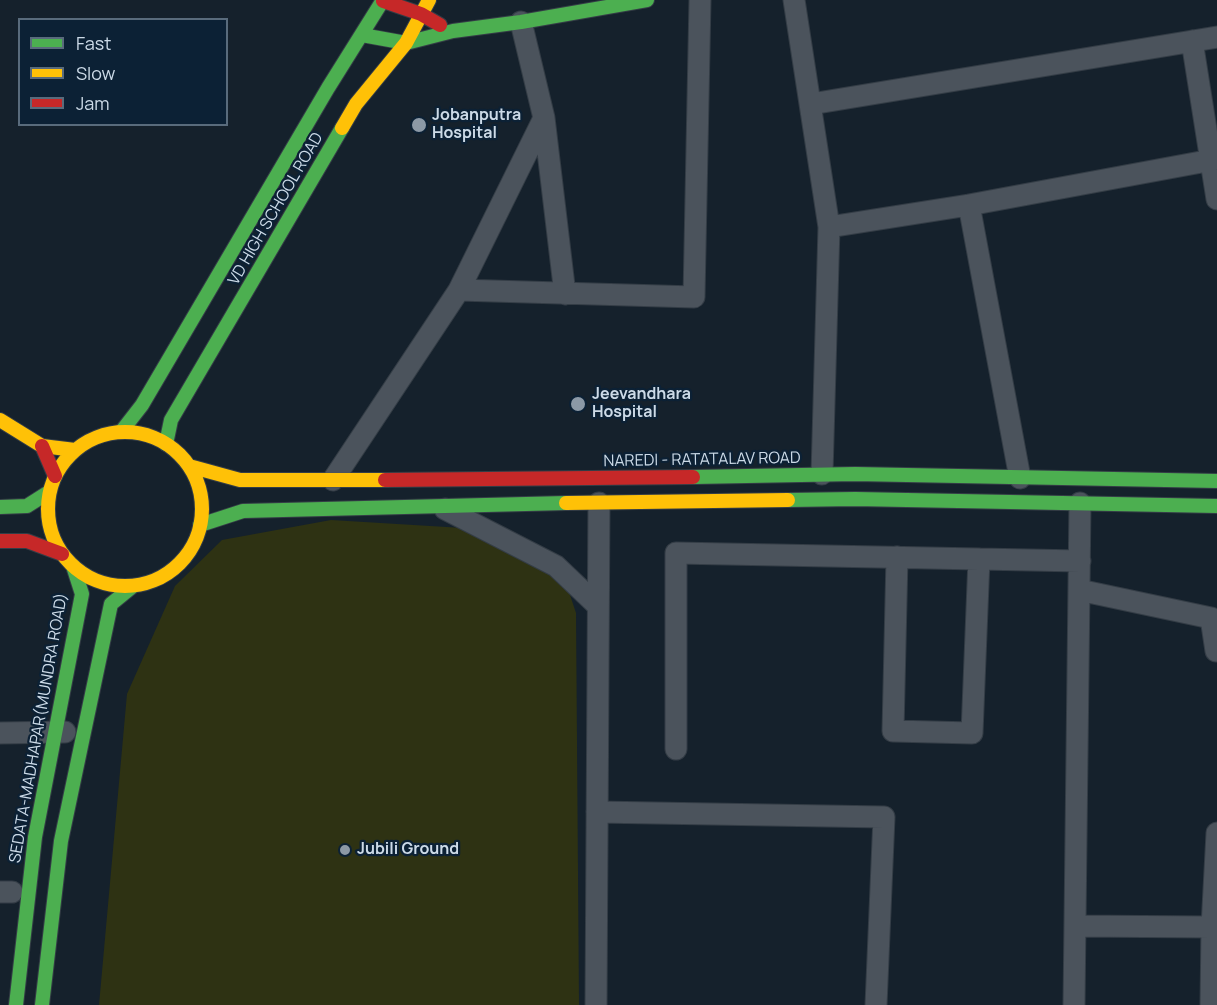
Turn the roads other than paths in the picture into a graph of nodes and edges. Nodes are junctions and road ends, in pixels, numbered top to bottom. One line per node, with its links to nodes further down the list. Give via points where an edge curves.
1 (383, 0): 6 (main road); 9 (main road, VD HIGH SCHOOL ROAD)
2 (429, 0): 6 (main road, VD HIGH SCHOOL ROAD)
3 (700, 0): 20 (street, via 694,297)
4 (794, 0): 13 (street)
5 (641, 1): 7 (main road)
6 (421, 14): 8 (main road); 12 (main road, VD HIGH SCHOOL ROAD)
7 (521, 22): 8 (main road); 14 (street)
8 (453, 31): 12 (main road)
9 (362, 34): 12 (main road); 22 (main road, VD HIGH SCHOOL ROAD, via 142,405)
10 (1217, 37): 11 (street)
11 (1192, 41): 13 (street); 15 (street)
12 (406, 43): 23 (main road, VD HIGH SCHOOL ROAD, via 356,104 171,420)
13 (811, 104): 18 (street)
14 (544, 118): 19 (street); 20 (street)
15 (1214, 160): 16 (street); 17 (street)
16 (1217, 199)
17 (969, 205): 18 (street); 29 (street)
18 (829, 227): 27 (street)
19 (459, 290): 20 (street); 30 (street)
20 (565, 294)
21 (0, 420): 24 (main road)
22 (121, 432): 23 (main road, via 145,435); 25 (main road, via 104,435)
23 (166, 444): 26 (main road)
24 (42, 446): 25 (main road); 28 (main road)
25 (75, 450): 28 (main road)
26 (189, 465): 30 (main road, NAREDI - RATATALAV ROAD, via 240,480); 38 (main road, via 201,494)
27 (822, 474): 29 (main road, NAREDI - RATATALAV ROAD); 30 (main road, NAREDI - RATATALAV ROAD)
28 (55, 476): 32 (main road)
29 (1020, 478): 31 (main road, NAREDI - RATATALAV ROAD)
30 (333, 480)
31 (1217, 481)
32 (49, 492): 37 (main road, via 27,507); 40 (main road, via 49,524)
33 (599, 503): 34 (main road, via 855,499); 35 (main road); 47 (street)
34 (1080, 503): 36 (main road); 43 (street)
35 (438, 506): 38 (main road, via 243,511); 47 (street, via 556,566)
36 (1217, 506)
37 (0, 507)
38 (200, 525): 45 (main road, via 187,554 176,566 163,576)
39 (0, 541): 40 (main road, via 27,541)
40 (62, 554): 44 (main road)
41 (897, 557): 42 (street); 42 (street, via 893,731 904,732 972,733); 52 (street, via 676,553)
42 (979, 559): 43 (street)
43 (1080, 561): 46 (street)
44 (73, 566): 45 (main road, via 101,582); 49 (main road, SEDATA-MADHAPAR(MUNDRA ROAD), via 82,594)
45 (133, 586): 51 (main road, via 111,604)
46 (1079, 590): 48 (street, via 1211,618); 55 (street)
47 (598, 606): 53 (street)
48 (1216, 651)
49 (55, 731): 50 (street); 51 (street); 57 (main road, SEDATA-MADHAPAR(MUNDRA ROAD), via 35,837)
50 (0, 733)
51 (84, 734): 58 (main road, via 61,841)
52 (676, 749)
53 (597, 812): 59 (street); 60 (street, via 884,817)
54 (1217, 833): 56 (street)
55 (1075, 926): 56 (street); 61 (street)
56 (1212, 927): 62 (street)
57 (16, 1005)
58 (42, 1005)
59 (596, 1005)
60 (876, 1005)
61 (1074, 1005)
62 (1211, 1005)

